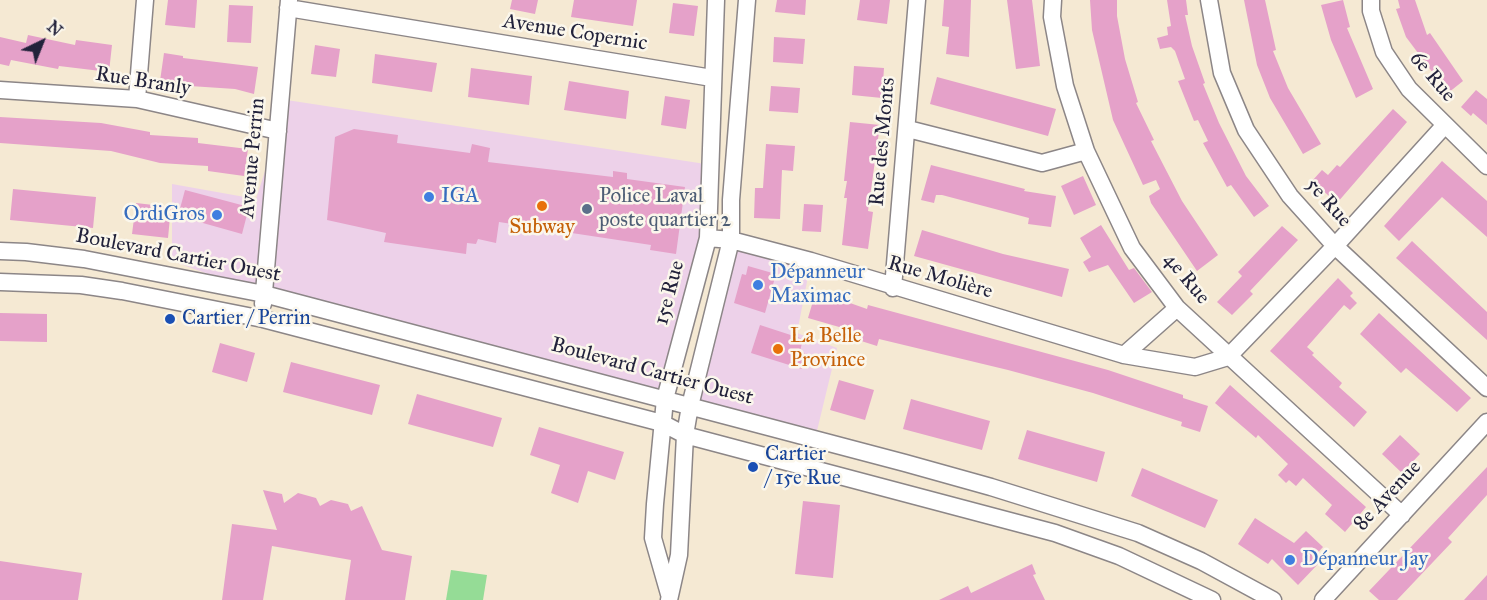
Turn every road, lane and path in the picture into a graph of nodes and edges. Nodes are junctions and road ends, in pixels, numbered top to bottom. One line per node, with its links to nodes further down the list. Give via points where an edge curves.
1 (145, 0): 11 (street)
2 (716, 0): 9 (street, 15e Rue)
3 (747, 0): 18 (street, 15e Rue)
4 (917, 0): 13 (street, Rue des Monts)
5 (1053, 0): 15 (street, 4e Rue, via 1052,17 1065,86)
6 (1209, 0): 19 (street, 5e Rue, via 1222,72 1246,130 1290,196)
7 (1371, 0): 12 (street, 6e Rue, via 1384,52 1409,89)
8 (288, 4): 9 (street, Avenue Copernic); 14 (street, Avenue Perrin)
9 (712, 78): 17 (street, 15e Rue)
10 (0, 90): 11 (street, Rue Branly)
11 (137, 99): 14 (street, Rue Branly)
12 (1444, 126): 16 (street, 6e Rue); 19 (street, Rue Molière)
13 (908, 129): 15 (street, via 1042,163); 22 (street, Rue des Monts)
14 (278, 131): 23 (street, Avenue Perrin)
15 (1086, 151): 24 (street, 4e Rue, via 1132,248)
16 (1487, 166)
17 (708, 238): 18 (street, Rue Molière); 29 (street, 15e Rue)
18 (731, 240): 22 (street, Rue Molière); 30 (street, 15e Rue)
19 (1335, 246): 27 (street, Rue Molière); 28 (street, 5e Rue)
20 (0, 251): 23 (street, Boulevard Cartier Ouest, via 84,259)
21 (0, 282): 25 (street, via 112,289)
22 (893, 288): 26 (street, Rue Molière)
23 (264, 294): 25 (street, Avenue Perrin); 29 (street, Boulevard Cartier Ouest)
24 (1177, 308): 26 (street); 27 (street, 4e Rue)
25 (263, 319): 32 (street)
26 (1124, 355): 27 (street, Rue Molière, via 1195,367)
27 (1228, 357): 34 (street, 4e Rue)
28 (1487, 388)
29 (666, 399): 30 (street, Boulevard Cartier Ouest); 32 (street, 15e Rue)
30 (690, 406): 33 (street, 15e Rue); 37 (street, Boulevard Cartier Ouest, via 991,487 1130,530 1201,561)
31 (1487, 422): 34 (street, 8e Avenue)
32 (662, 423): 33 (street); 35 (street, 15e Rue, via 653,538)
33 (685, 435): 35 (street, 15e Rue, via 679,555); 36 (street, via 1055,534 1119,556)
34 (1402, 515): 38 (street, 8e Avenue)
35 (670, 597)
36 (1212, 600)
37 (1273, 600)
38 (1323, 600)

